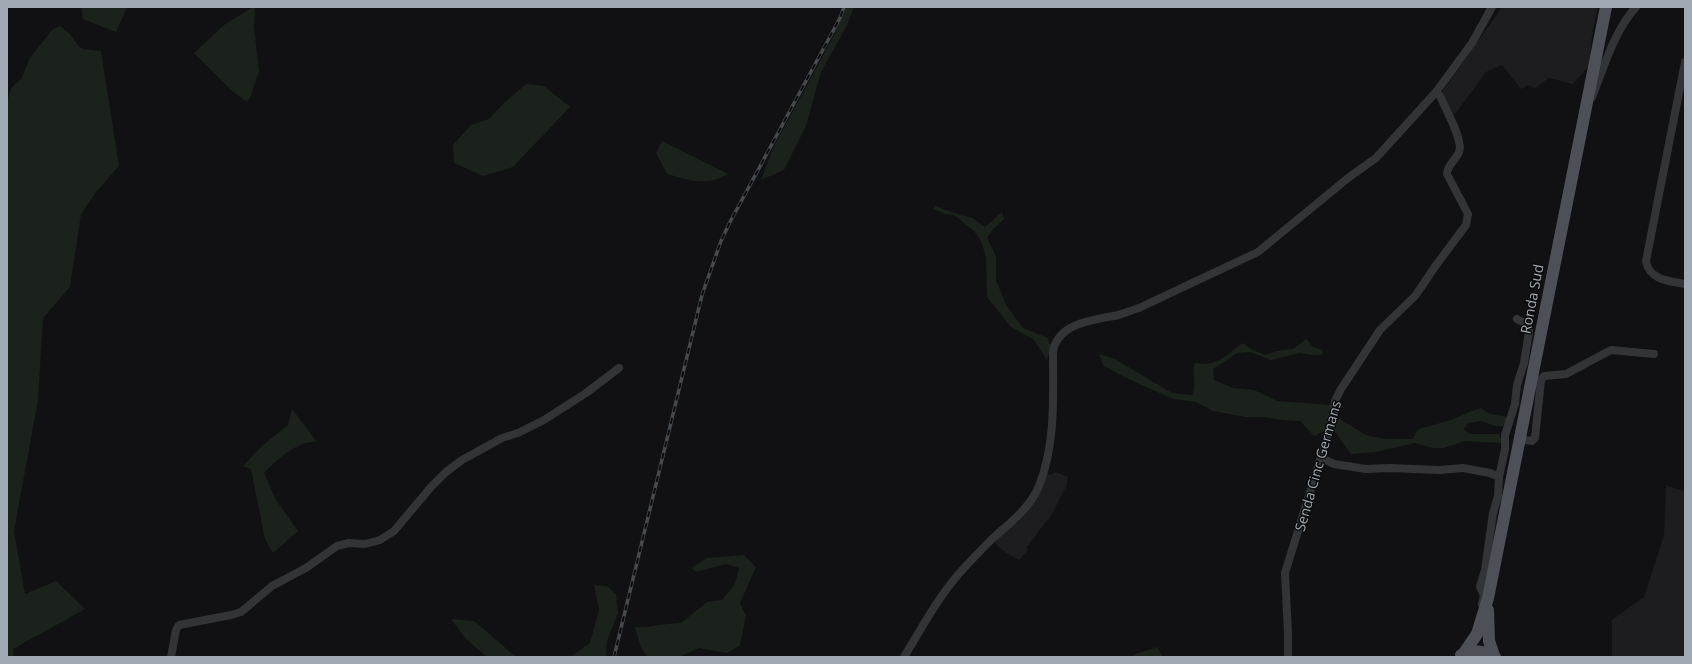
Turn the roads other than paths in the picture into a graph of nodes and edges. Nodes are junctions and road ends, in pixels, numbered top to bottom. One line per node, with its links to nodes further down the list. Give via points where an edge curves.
1 (1492, 7): 5 (street, via 1472,43)
2 (1606, 7): 6 (main road, Ronda Sud)
3 (1636, 7): 6 (street, via 1617,37)
4 (1685, 62): 7 (street, via 1648,247 1647,266 1654,276)
5 (1436, 92): 14 (street, Senda Cinc Germans, via 1460,142 1460,152 1448,168 1447,174 1468,214 1468,221 1418,292 1380,330 1341,389 1335,401 1333,418); 20 (street, via 1376,158 1258,252 1139,308 1077,324 1058,339 1053,350 1051,428 1046,465 1036,492 1027,505 957,576 935,605)
6 (1582, 123): 16 (main road, Ronda Sud)
7 (1685, 284)
8 (1517, 319): 11 (street, via 1528,325 1529,332 1524,363)
9 (1654, 354): 13 (street, via 1611,350 1566,374 1544,376 1541,380 1535,438 1532,441)
10 (619, 368): 19 (street, via 544,420 462,460 446,472 394,531 380,540 337,546 306,568 272,586 241,612 179,625)
11 (1505, 435): 12 (street); 15 (street)
12 (1516, 438)
13 (1526, 440)
14 (1321, 458): 15 (street, via 1340,465 1366,469 1463,468); 21 (street, Senda Cinc Germans, via 1285,573)
15 (1499, 477): 17 (street, via 1498,496 1480,587 1484,595 1478,616)
16 (1488, 598): 17 (main road); 22 (main road, via 1489,641)
17 (1477, 634): 18 (main road)
18 (1461, 655): 22 (main road, via 1474,651)
19 (171, 657)
20 (904, 657)
21 (1288, 657)
22 (1495, 657)

